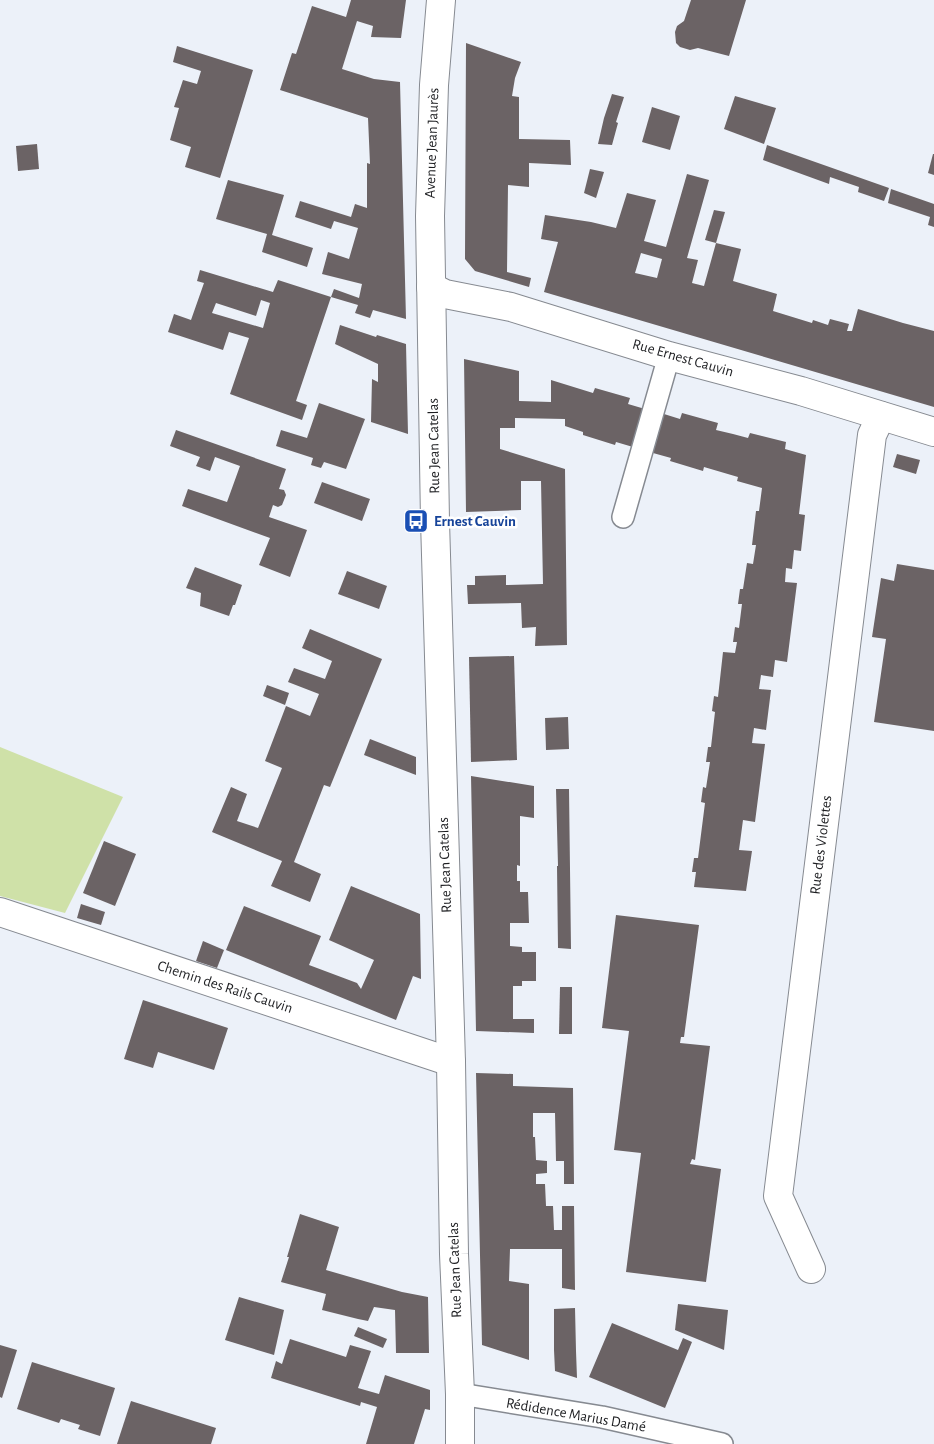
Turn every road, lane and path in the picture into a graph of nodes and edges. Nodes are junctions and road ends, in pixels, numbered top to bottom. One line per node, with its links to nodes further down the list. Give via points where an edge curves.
1 (441, 0): 2 (street, Avenue Jean Jaurès, via 434,85 430,216)
2 (432, 287): 3 (street, Rue Ernest Cauvin, via 445,294 511,307); 8 (street, Rue Jean Catelas)
3 (669, 356): 4 (street, Rue Ernest Cauvin); 6 (lane)
4 (881, 416): 5 (street, Rue Ernest Cauvin); 9 (street, Rue des Violettes, via 872,435 778,1196)
5 (934, 432)
6 (623, 517)
7 (0, 912): 8 (street, Chemin des Rails Cauvin)
8 (451, 1062): 10 (street, Rue Jean Catelas)
9 (811, 1269)
10 (460, 1394): 11 (street, Rue Jean Catelas); 12 (lane, Rédidence Marius Damé, via 602,1417)
11 (460, 1444)
12 (722, 1444)

